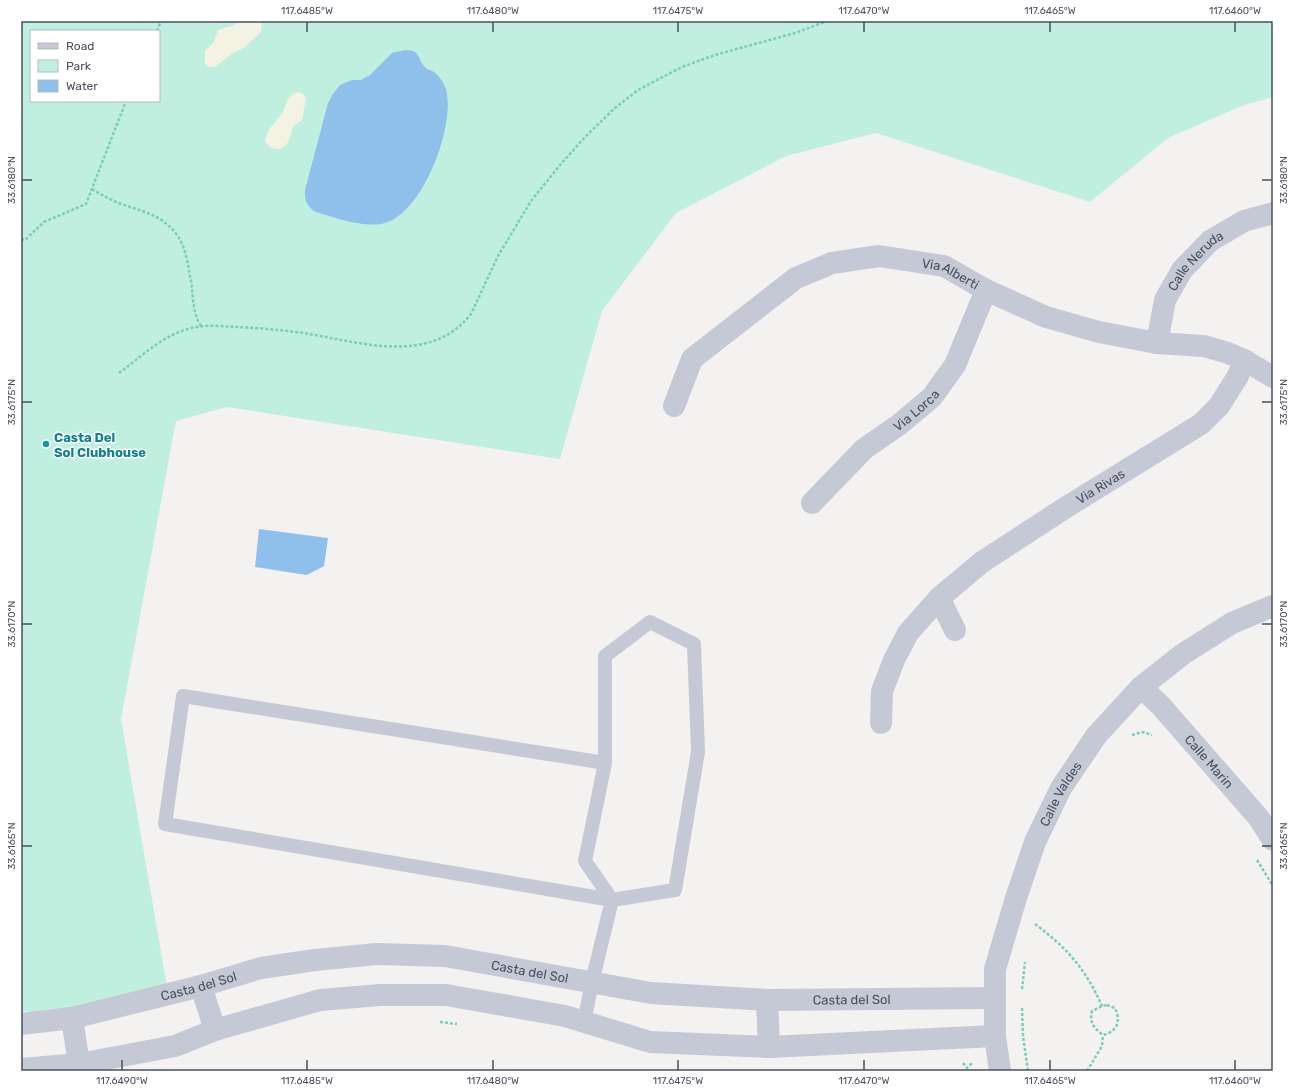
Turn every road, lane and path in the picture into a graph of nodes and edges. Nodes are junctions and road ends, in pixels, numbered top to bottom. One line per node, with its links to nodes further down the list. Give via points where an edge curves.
1 (162, 21): 3 (path)
2 (827, 21): 11 (path, via 682,67 638,90 615,108 539,189 501,251 471,314 448,335 417,346 401,346 244,327)
3 (158, 30)
4 (126, 102): 5 (path)
5 (92, 189): 8 (path, via 86,204 44,222); 11 (path, via 115,201 151,213 170,227 182,246 190,274 194,310)
6 (1273, 214): 12 (street, Calle Neruda, via 1244,221 1210,241 1182,270 1165,300)
7 (21, 239): 8 (path)
8 (25, 240): 9 (path)
9 (21, 244)
10 (986, 290): 12 (street, Via Alberti, via 1046,317 1099,332); 16 (street, Via Alberti, via 944,266 879,256 832,264 796,278 692,359); 17 (street, Via Lorca, via 955,365 932,397 900,424 864,449)
11 (201, 326): 14 (path, via 166,339)
12 (1157, 343): 13 (street, Via Alberti, via 1204,346)
13 (1244, 360): 15 (street, Via Alberti); 18 (street, Via Rivas, via 1238,376 1219,406 1201,424 982,562)
14 (119, 373)
15 (1273, 377)
16 (674, 406)
17 (812, 504)
18 (939, 598): 20 (street); 22 (street, Via Rivas, via 908,633 894,660 882,691)
19 (1273, 606): 21 (street, Calle Valdes, via 1232,623 1183,654)
20 (955, 630)
21 (1140, 687): 26 (street, Calle Marin, via 1161,706 1258,817); 35 (street, Calle Valdes, via 1096,736 1061,788 1045,821 1016,898 995,969)
22 (881, 723)
23 (1128, 736): 24 (path, via 1142,732)
24 (1154, 736)
25 (605, 764): 29 (lane, via 585,861); 29 (lane, via 605,656 650,622 694,644 698,752 675,890); 29 (lane, via 183,696 165,824)
26 (1273, 840)
27 (1256, 860): 28 (path)
28 (1273, 886)
29 (612, 900): 32 (lane)
30 (1031, 929): 37 (path, via 1033,922 1057,940 1071,955 1085,974)
31 (1025, 958): 34 (path)
32 (592, 982): 33 (street, Casta del Sol, via 445,956 377,954 261,968); 36 (street, Casta del Sol, via 651,993); 41 (lane)
33 (201, 986): 39 (street, Casta del Sol); 44 (street)
34 (1021, 992)
35 (995, 998): 36 (street, Casta del Sol); 46 (street, Calle Valdes)
36 (767, 1000): 47 (street)
37 (1102, 1006): 45 (path, via 1092,1011 1090,1018 1092,1024); 45 (path, via 1115,1008 1119,1017 1118,1024 1110,1033)
38 (1022, 1007): 53 (path)
39 (72, 1018): 42 (street, Casta del Sol); 49 (street)
40 (439, 1021): 43 (path)
41 (584, 1023): 44 (street, via 565,1016 446,995 380,995 320,1000); 47 (street, via 650,1042)
42 (21, 1024)
43 (461, 1025)
44 (216, 1030): 49 (street, via 175,1046)
45 (1103, 1035): 54 (path, via 1102,1046)
46 (995, 1036): 47 (street); 52 (street, Calle Valdes)
47 (769, 1046)
48 (962, 1062): 50 (path)
49 (79, 1064): 51 (street)
50 (967, 1068)
51 (21, 1069)
52 (1000, 1071)
53 (1028, 1071)
54 (1087, 1071)

